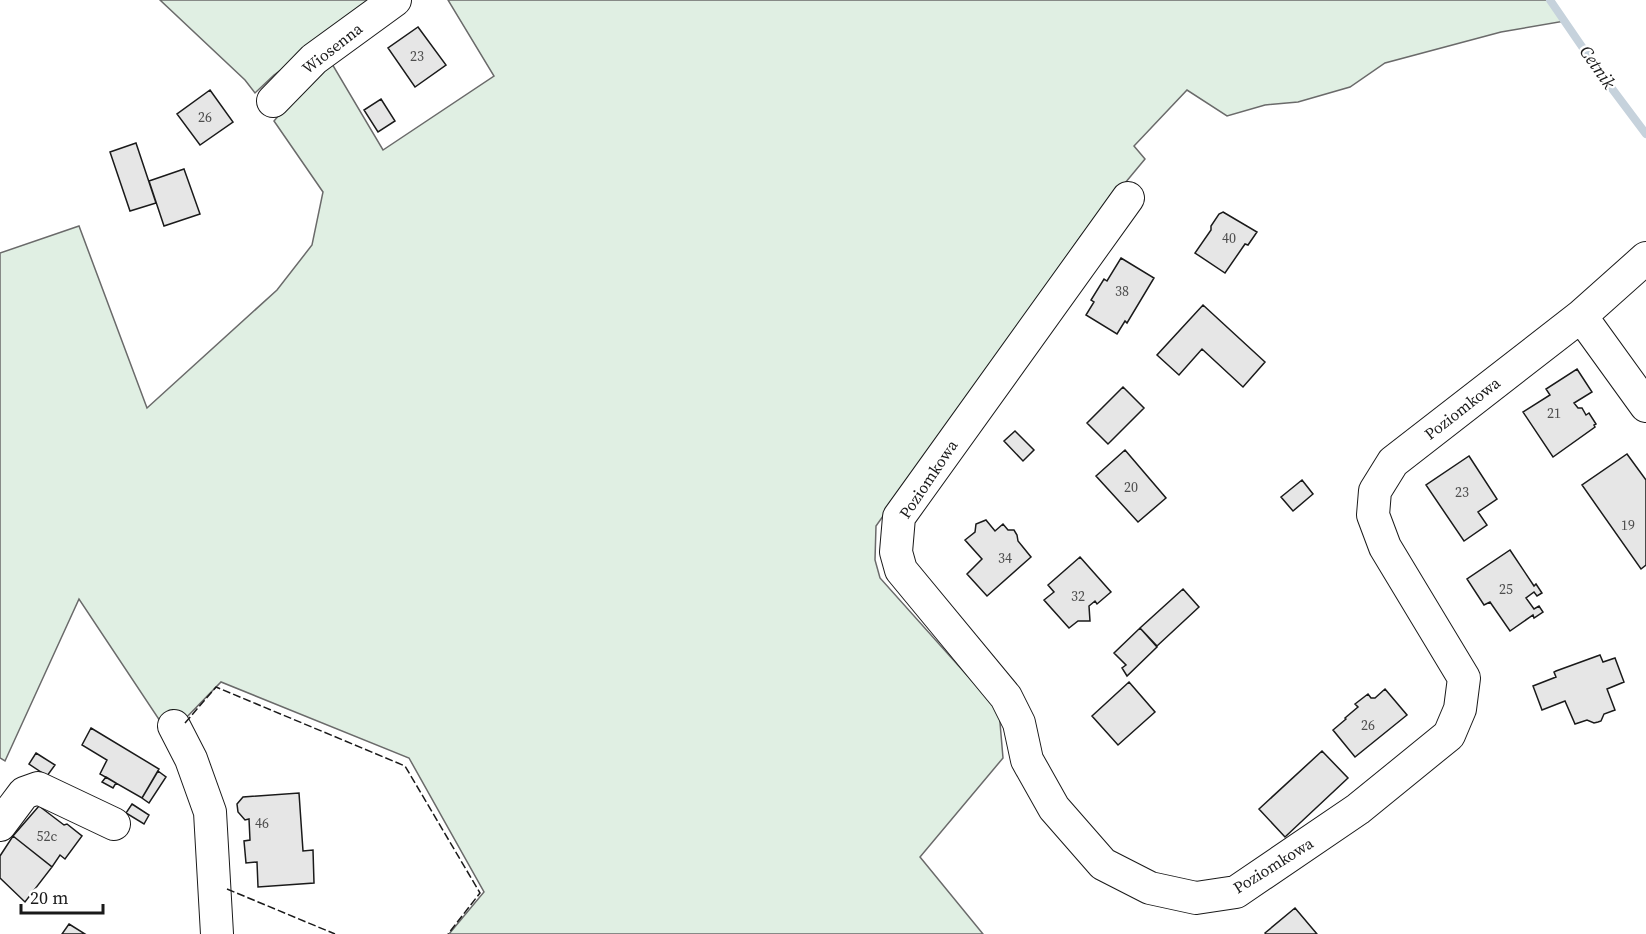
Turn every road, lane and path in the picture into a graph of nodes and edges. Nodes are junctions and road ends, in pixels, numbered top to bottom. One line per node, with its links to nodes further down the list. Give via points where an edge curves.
1 (395, 0): 2 (street, Wiosenna, via 314,59)
2 (273, 101)
3 (1128, 198): 5 (street, Poziomkowa, via 899,517 896,552 901,570 1006,697 1019,723 1027,760 1054,808 1103,864 1150,888 1196,898 1236,892 1358,809 1449,735 1460,709 1464,678 1385,547 1373,515 1375,491 1393,462)
4 (1646, 258): 5 (street, Poziomkowa)
5 (1581, 316): 6 (street)
6 (1646, 406)
7 (174, 726): 10 (street, via 192,759 210,812)
8 (114, 824): 9 (street, via 38,788 24,793)
9 (0, 825)
10 (217, 934)

